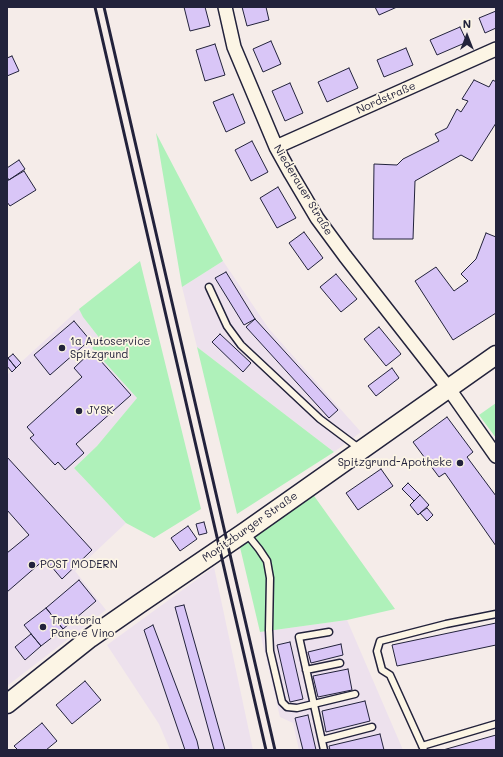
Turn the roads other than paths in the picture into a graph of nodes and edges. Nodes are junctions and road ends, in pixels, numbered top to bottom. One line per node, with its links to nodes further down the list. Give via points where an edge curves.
1 (225, 7): 3 (street, Niederauer Straße, via 234,47)
2 (496, 49): 3 (street, Nordstraße)
3 (276, 147): 6 (street, Niederauer Straße, via 317,218)
4 (209, 287): 7 (lane, via 227,326 241,345 320,419)
5 (496, 355): 6 (street, Moritzburger Straße)
6 (449, 389): 7 (street, Moritzburger Straße); 8 (street, Niederauer Straße)
7 (361, 449): 9 (street, Moritzburger Straße)
8 (496, 456)
9 (245, 532): 15 (street, Moritzburger Straße, via 90,638); 16 (lane, via 267,561 270,578 270,651 282,702 287,707)
10 (496, 614): 20 (lane, via 380,641 377,651 382,670 390,675)
11 (329, 632): 13 (lane, via 299,637)
12 (340, 663): 13 (lane)
13 (306, 670): 16 (lane)
14 (355, 694): 16 (lane)
15 (7, 704)
16 (313, 704): 19 (lane)
17 (496, 724): 20 (lane)
18 (372, 727): 19 (lane)
19 (322, 740): 21 (lane)
20 (423, 748)
21 (324, 750)

